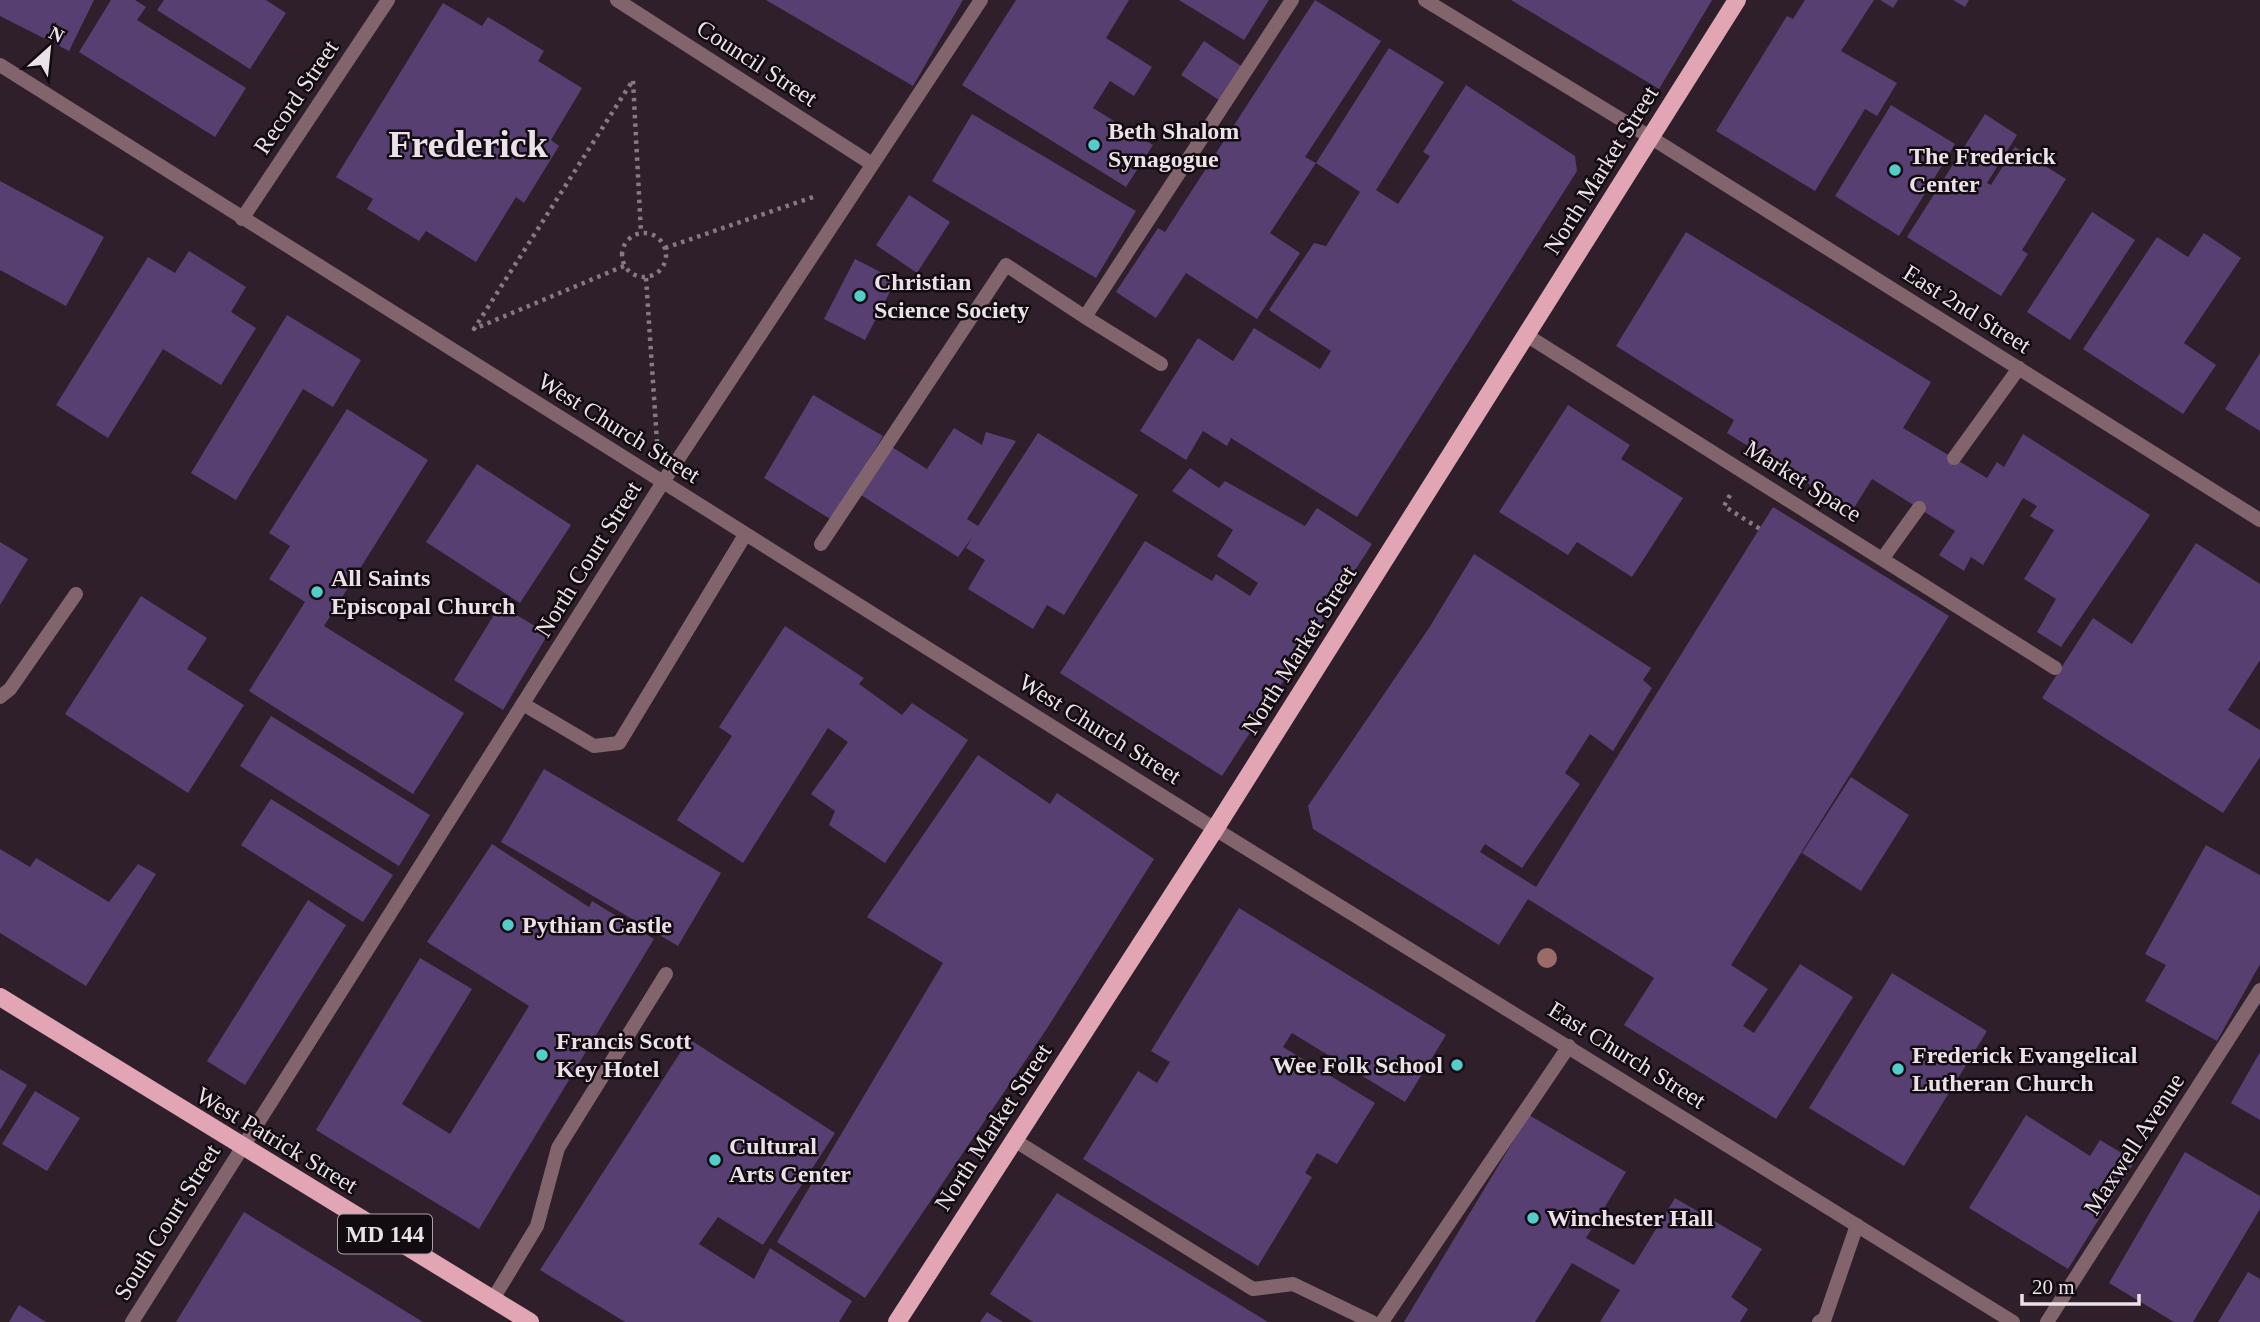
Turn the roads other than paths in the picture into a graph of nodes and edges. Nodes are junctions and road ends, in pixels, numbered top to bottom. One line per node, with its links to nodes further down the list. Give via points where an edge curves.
1 (388, 0): 10 (street, Record Street)
2 (617, 0): 9 (street, Council Street)
3 (981, 0): 9 (street, North Court Street)
4 (1292, 0): 11 (street)
5 (1425, 0): 8 (street, East 2nd Street)
6 (1737, 0): 8 (main road, North Market Street)
7 (0, 65): 10 (street, West Church Street)
8 (1650, 137): 12 (main road, North Market Street); 14 (street, East 2nd Street)
9 (873, 164): 16 (street, North Court Street)
10 (242, 219): 16 (street, West Church Street)
11 (1085, 317): 13 (street); 20 (street, via 1006,265)
12 (1526, 335): 21 (street, Market Space); 26 (main road, North Market Street)
13 (1161, 364)
14 (2019, 368): 15 (street); 18 (street, East 2nd Street)
15 (1954, 458)
16 (663, 482): 19 (street, West Church Street); 25 (street, North Court Street)
17 (1919, 508): 21 (street)
18 (2260, 520)
19 (745, 535): 25 (street, via 619,743 594,746); 26 (street, West Church Street)
20 (821, 544)
21 (1883, 558): 23 (street, Market Space)
22 (76, 594): 24 (street)
23 (2055, 668)
24 (0, 697)
25 (523, 704): 32 (street, North Court Street)
26 (1215, 829): 30 (street, East Church Street); 31 (main road, North Market Street)
27 (666, 974): 34 (street, via 558,1148 537,1226)
28 (2260, 990): 42 (street, Maxwell Avenue)
29 (0, 997): 32 (main road, West Patrick Street / MD 144)
30 (1569, 1046): 33 (street, East Church Street); 40 (street)
31 (1014, 1140): 38 (main road, North Market Street); 39 (street, via 1253,1289 1293,1284)
32 (240, 1147): 34 (main road, West Patrick Street / MD 144); 36 (street, South Court Street)
33 (1857, 1225): 35 (street); 41 (street, East Church Street)
34 (493, 1299): 37 (main road, West Patrick Street / MD 144)
35 (1824, 1321)
36 (132, 1322)
37 (530, 1322)
38 (897, 1322)
39 (1372, 1322)
40 (1382, 1322)
41 (2013, 1322)
42 (2047, 1322)

